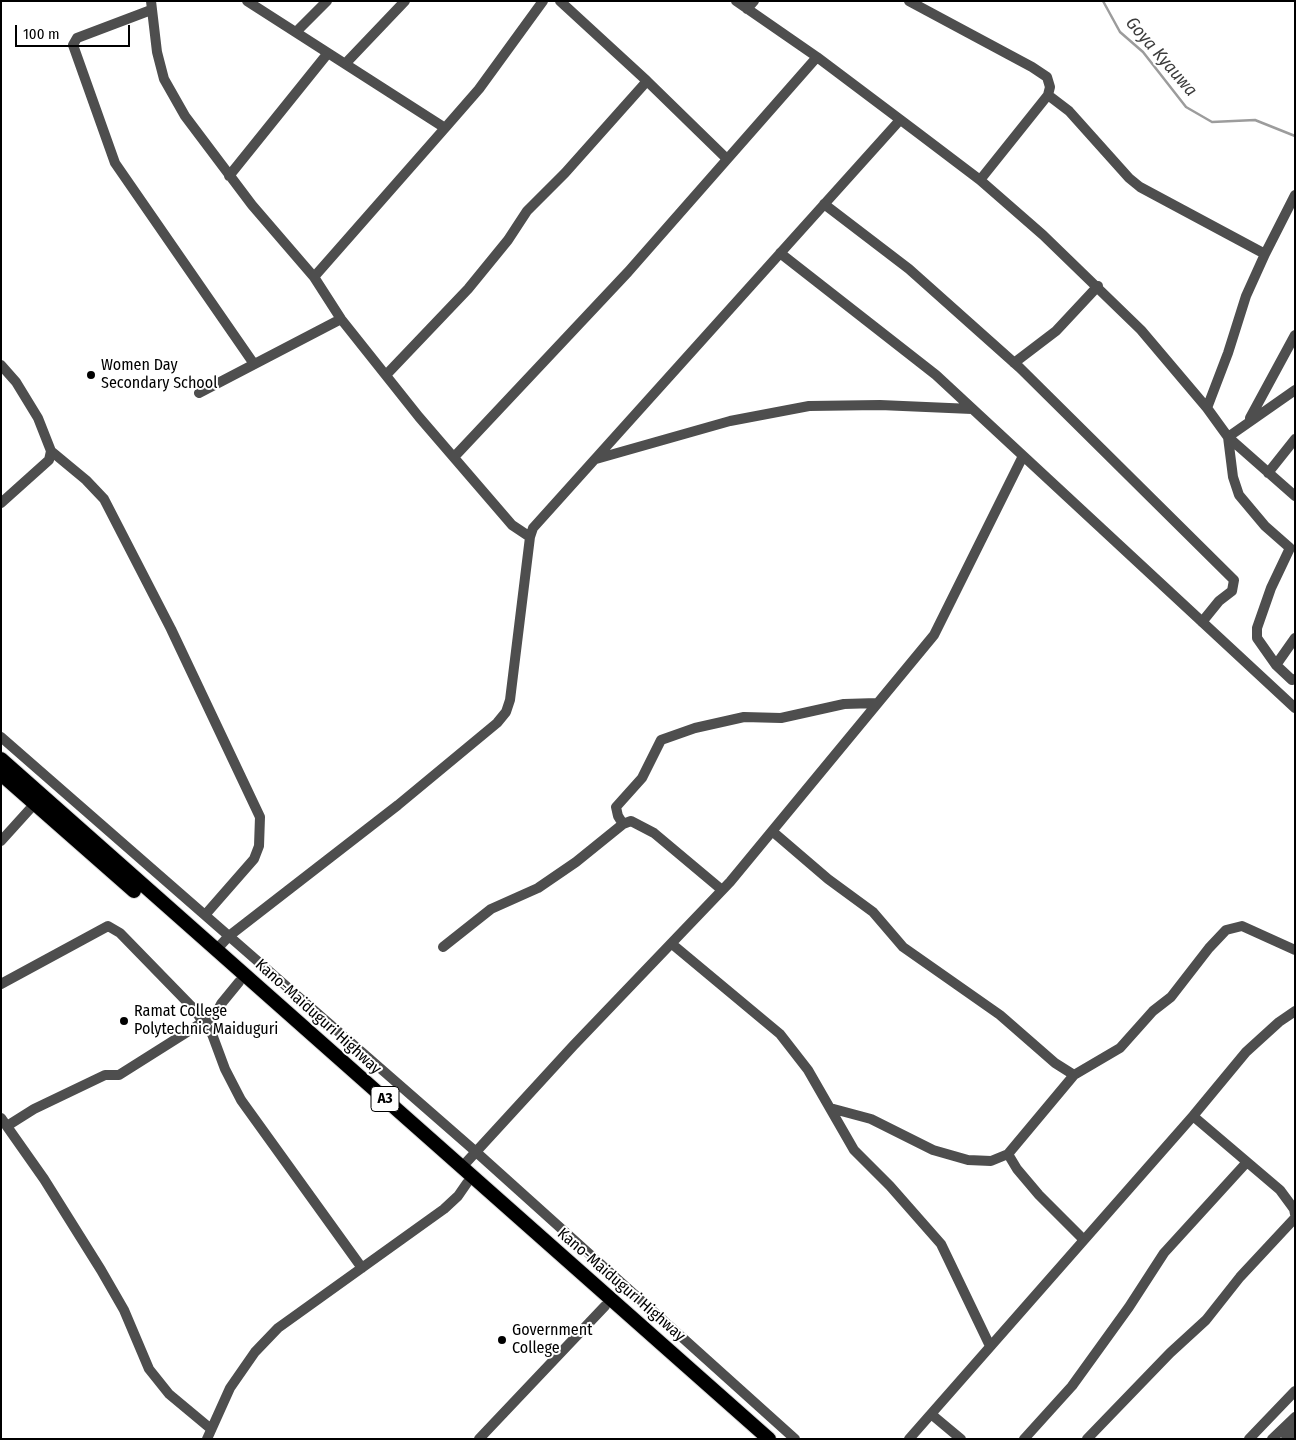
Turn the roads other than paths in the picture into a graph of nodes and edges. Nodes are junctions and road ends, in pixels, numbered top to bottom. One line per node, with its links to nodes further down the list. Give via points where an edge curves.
1 (247, 1): 10 (street)
2 (327, 1): 10 (street)
3 (405, 1): 13 (street)
4 (543, 1): 17 (street, via 479,89)
5 (560, 1): 14 (street)
6 (736, 1): 8 (street)
7 (909, 1): 15 (street, via 1032,67 1047,78)
8 (750, 5): 12 (street)
9 (151, 6): 19 (street, via 164,79 185,116); 30 (street, via 77,38 73,45 115,164)
10 (296, 32): 11 (street)
11 (328, 53): 13 (street); 19 (street)
12 (817, 57): 16 (street); 18 (street)
13 (345, 64): 17 (street)
14 (648, 81): 18 (street); 32 (street, via 527,211 468,289)
15 (1048, 95): 20 (street); 24 (street, via 1069,110 1140,187)
16 (900, 120): 20 (street); 22 (street)
17 (445, 128): 25 (street)
18 (727, 159): 41 (street, via 628,272)
19 (229, 176): 25 (street)
20 (980, 180): 26 (street)
21 (1295, 194): 24 (street)
22 (824, 204): 23 (street); 29 (street, via 909,269)
23 (780, 253): 36 (street, via 936,375); 43 (street)
24 (1264, 254): 35 (street)
25 (314, 277): 27 (street)
26 (1098, 286): 29 (street, via 1056,331); 35 (street, via 1141,330)
27 (341, 319): 30 (street); 32 (street)
28 (1295, 334): 37 (street)
29 (1014, 363): 48 (street, via 1234,580 1232,591)
30 (254, 364): 34 (street)
31 (1, 365): 40 (street, via 16,382 38,418)
32 (386, 375): 41 (street)
33 (1295, 390): 37 (street)
34 (199, 393)
35 (1207, 408): 38 (street)
36 (972, 409): 42 (street); 43 (street, via 809,406 730,421)
37 (1248, 421): 38 (street)
38 (1228, 437): 44 (street); 50 (street, via 1233,477 1239,495 1265,526 1290,548 1257,628 1257,638)
39 (1295, 439): 44 (street)
40 (51, 451): 46 (street, via 49,460); 63 (street, via 104,499 171,629 260,817 259,846 254,859)
41 (455, 456): 47 (street, via 512,525)
42 (1023, 456): 48 (street); 53 (street, via 934,635)
43 (596, 459): 47 (street, via 533,528)
44 (1268, 473): 45 (street)
45 (1295, 496)
46 (1, 503)
47 (530, 537): 64 (street, via 506,712 398,805)
48 (1202, 622): 52 (street)
49 (1295, 638): 50 (street)
50 (1276, 665): 51 (street)
51 (1293, 679): 52 (street)
52 (1280, 694): 54 (street)
53 (878, 703): 59 (street, via 844,704 781,718 744,717 661,740 642,778 616,807); 60 (street)
54 (1295, 708)
55 (1, 737): 63 (street)
56 (1, 759): 58 (highway, Kano-Maiduguri Highway / A3)
57 (1, 774): 58 (highway, Kano-Maiduguri Highway / A3)
58 (39, 800): 61 (street); 67 (highway, Kano-Maiduguri Highway / A3); 69 (highway, Kano-Maiduguri Highway / A3)
59 (623, 824): 62 (street, via 631,821 647,828); 66 (street, via 538,888 491,909)
60 (772, 831): 62 (street); 73 (street, via 873,912 903,947 1000,1015)
61 (1, 841)
62 (722, 890): 65 (street)
63 (205, 915): 64 (street)
64 (229, 936): 67 (street); 77 (street)
65 (672, 944): 74 (street, via 780,1034 808,1070); 77 (street)
66 (443, 947)
67 (216, 950): 80 (highway, Kano-Maiduguri Highway / A3)
68 (1295, 950): 73 (street, via 1242,926 1226,930 1171,997 1120,1048)
69 (239, 982): 72 (street, via 214,1017); 81 (highway, Kano-Maiduguri Highway / A3)
70 (1, 984): 72 (street, via 108,926 126,940)
71 (1295, 1011): 75 (street, via 1246,1052)
72 (203, 1022): 76 (street, via 119,1075 105,1075); 85 (street, via 212,1034 241,1100)
73 (1074, 1076): 78 (street)
74 (830, 1108): 78 (street, via 871,1119 933,1150 968,1160 991,1161); 87 (street, via 854,1150 941,1244)
75 (1193, 1116): 79 (street); 84 (street)
76 (4, 1122): 92 (street, via 101,1270 124,1310 149,1369)
77 (475, 1151): 80 (street); 96 (street)
78 (1008, 1154): 84 (street, via 1039,1195)
79 (1247, 1162): 82 (street, via 1280,1190); 99 (street, via 1164,1253 1072,1386)
80 (462, 1167): 95 (highway, Kano-Maiduguri Highway / A3)
81 (467, 1183): 85 (street, via 444,1209); 86 (highway, Kano-Maiduguri Highway / A3)
82 (1295, 1214)
83 (1295, 1218): 100 (street, via 1240,1277 1206,1320)
84 (1083, 1239): 87 (street)
85 (362, 1268): 92 (street, via 278,1328 255,1352 230,1388)
86 (605, 1306): 93 (street); 94 (highway, Kano-Maiduguri Highway / A3)
87 (990, 1346): 89 (street)
88 (1295, 1391): 101 (street)
89 (931, 1414): 97 (street); 98 (street)
90 (1295, 1417): 102 (street)
91 (1295, 1430): 103 (street)
92 (209, 1434)
93 (479, 1439)
94 (756, 1439)
95 (769, 1439)
96 (794, 1439)
97 (909, 1439)
98 (961, 1439)
99 (1024, 1439)
100 (1087, 1439)
101 (1249, 1439)
102 (1272, 1439)
103 (1286, 1439)

